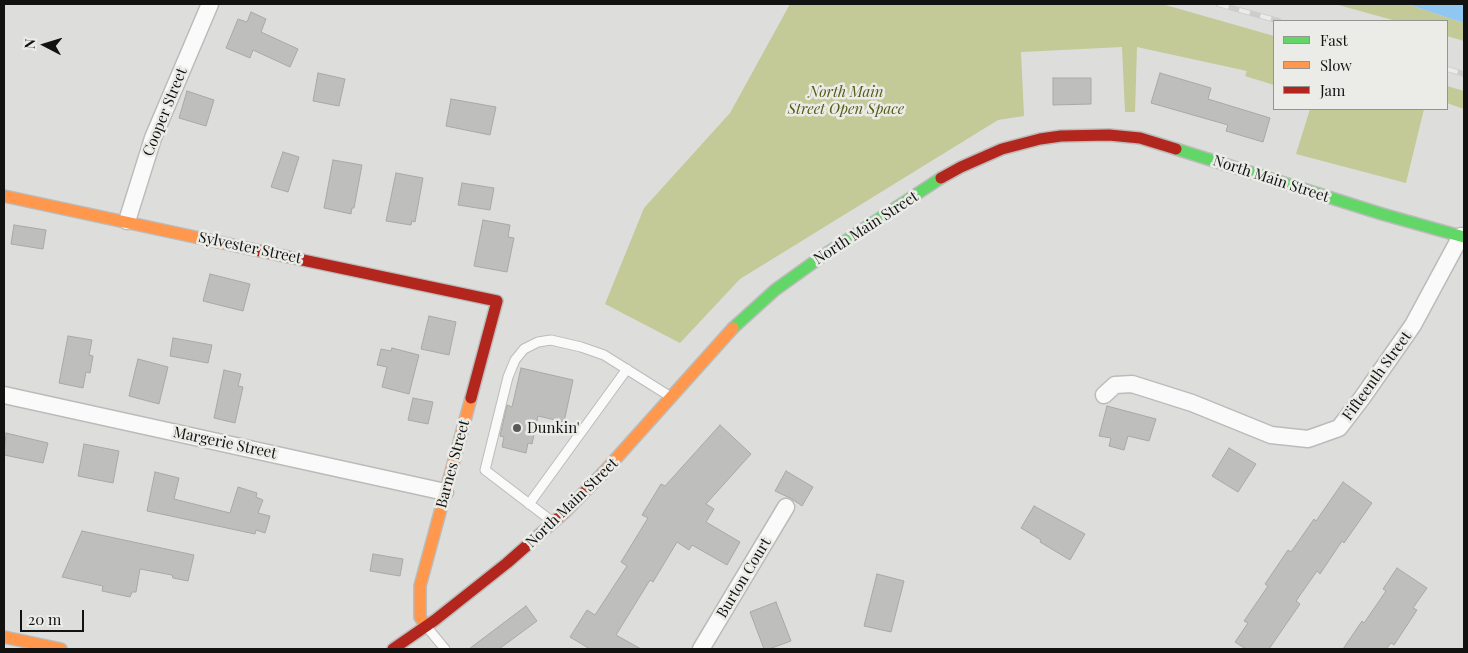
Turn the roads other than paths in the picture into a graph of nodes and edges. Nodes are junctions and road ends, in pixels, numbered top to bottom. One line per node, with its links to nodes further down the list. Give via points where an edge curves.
1 (210, 4): 3 (street, Cooper Street, via 153,138)
2 (4, 196): 3 (main road, Sylvester Street)
3 (127, 221): 5 (main road, Sylvester Street)
4 (1462, 236): 8 (street, Fifteenth Street, via 1413,325 1339,428 1308,439 1271,435 1192,403 1132,384 1114,385); 9 (main road, North Main Street, via 1140,138 1082,135 1040,139 1002,149 961,167 821,256 742,318)
5 (497, 301): 10 (main road, Barnes Street)
6 (627, 369): 9 (lane); 11 (lane); 11 (lane, via 581,346 552,340 524,349 515,360 485,470)
7 (4, 395): 10 (street, Margerie Street)
8 (1104, 395)
9 (672, 397): 13 (main road, North Main Street, via 619,457)
10 (445, 492): 14 (main road, Barnes Street, via 419,595 420,617)
11 (529, 504): 13 (lane)
12 (786, 507): 19 (street, Burton Court)
13 (554, 522): 14 (main road, North Main Street, via 507,564)
14 (426, 626): 17 (main road, North Main Street); 18 (lane)
15 (4, 637): 16 (main road)
16 (61, 649)
17 (393, 649)
18 (445, 649)
19 (701, 649)

